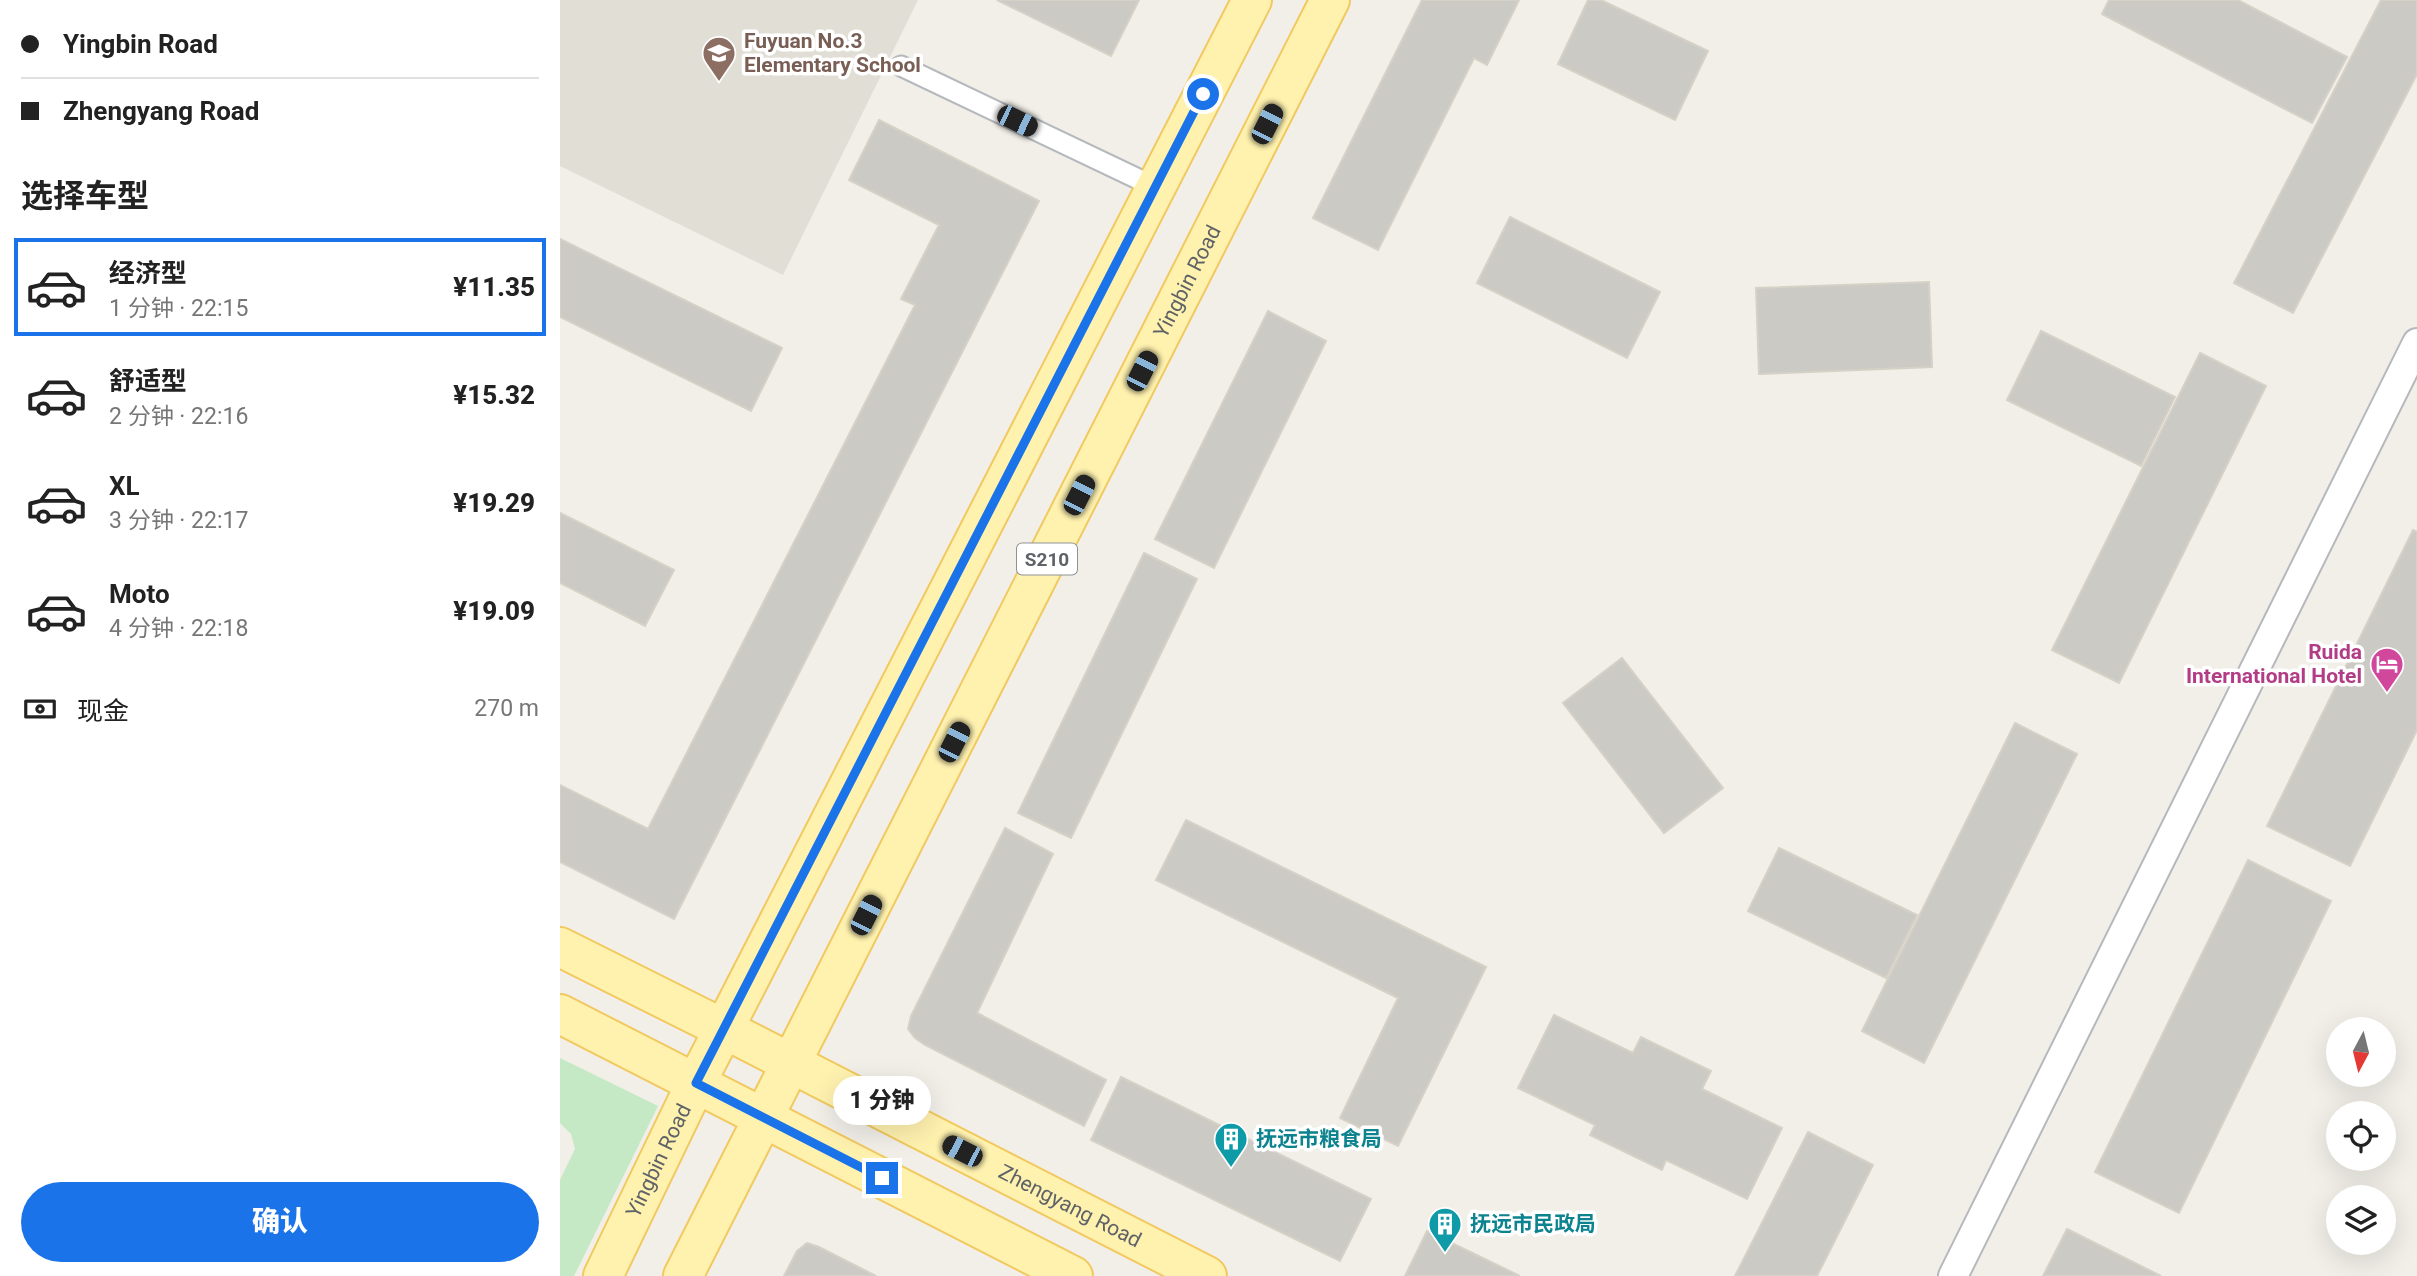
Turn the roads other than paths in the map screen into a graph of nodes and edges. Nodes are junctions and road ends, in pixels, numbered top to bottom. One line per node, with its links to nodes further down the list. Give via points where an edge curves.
1 (1252, 0): 4 (main road, Yingbin Road)
2 (1330, 0): 9 (main road, Yingbin Road / S210)
3 (901, 66): 4 (lane)
4 (1155, 187): 8 (main road, Yingbin Road)
5 (2417, 343): 16 (street)
6 (560, 947): 8 (main road, Zhengyang Road)
7 (560, 1014): 10 (main road)
8 (724, 1029): 9 (main road, Zhengyang Road); 10 (main road, Yingbin Road)
9 (790, 1063): 11 (main road, Yingbin Road / S210); 15 (main road, Zhengyang Road)
10 (696, 1083): 11 (main road); 12 (main road, Yingbin Road)
11 (762, 1117): 13 (main road, Yingbin Road); 14 (main road)
12 (603, 1276)
13 (683, 1276)
14 (1073, 1276)
15 (1207, 1276)
16 (1953, 1276)

